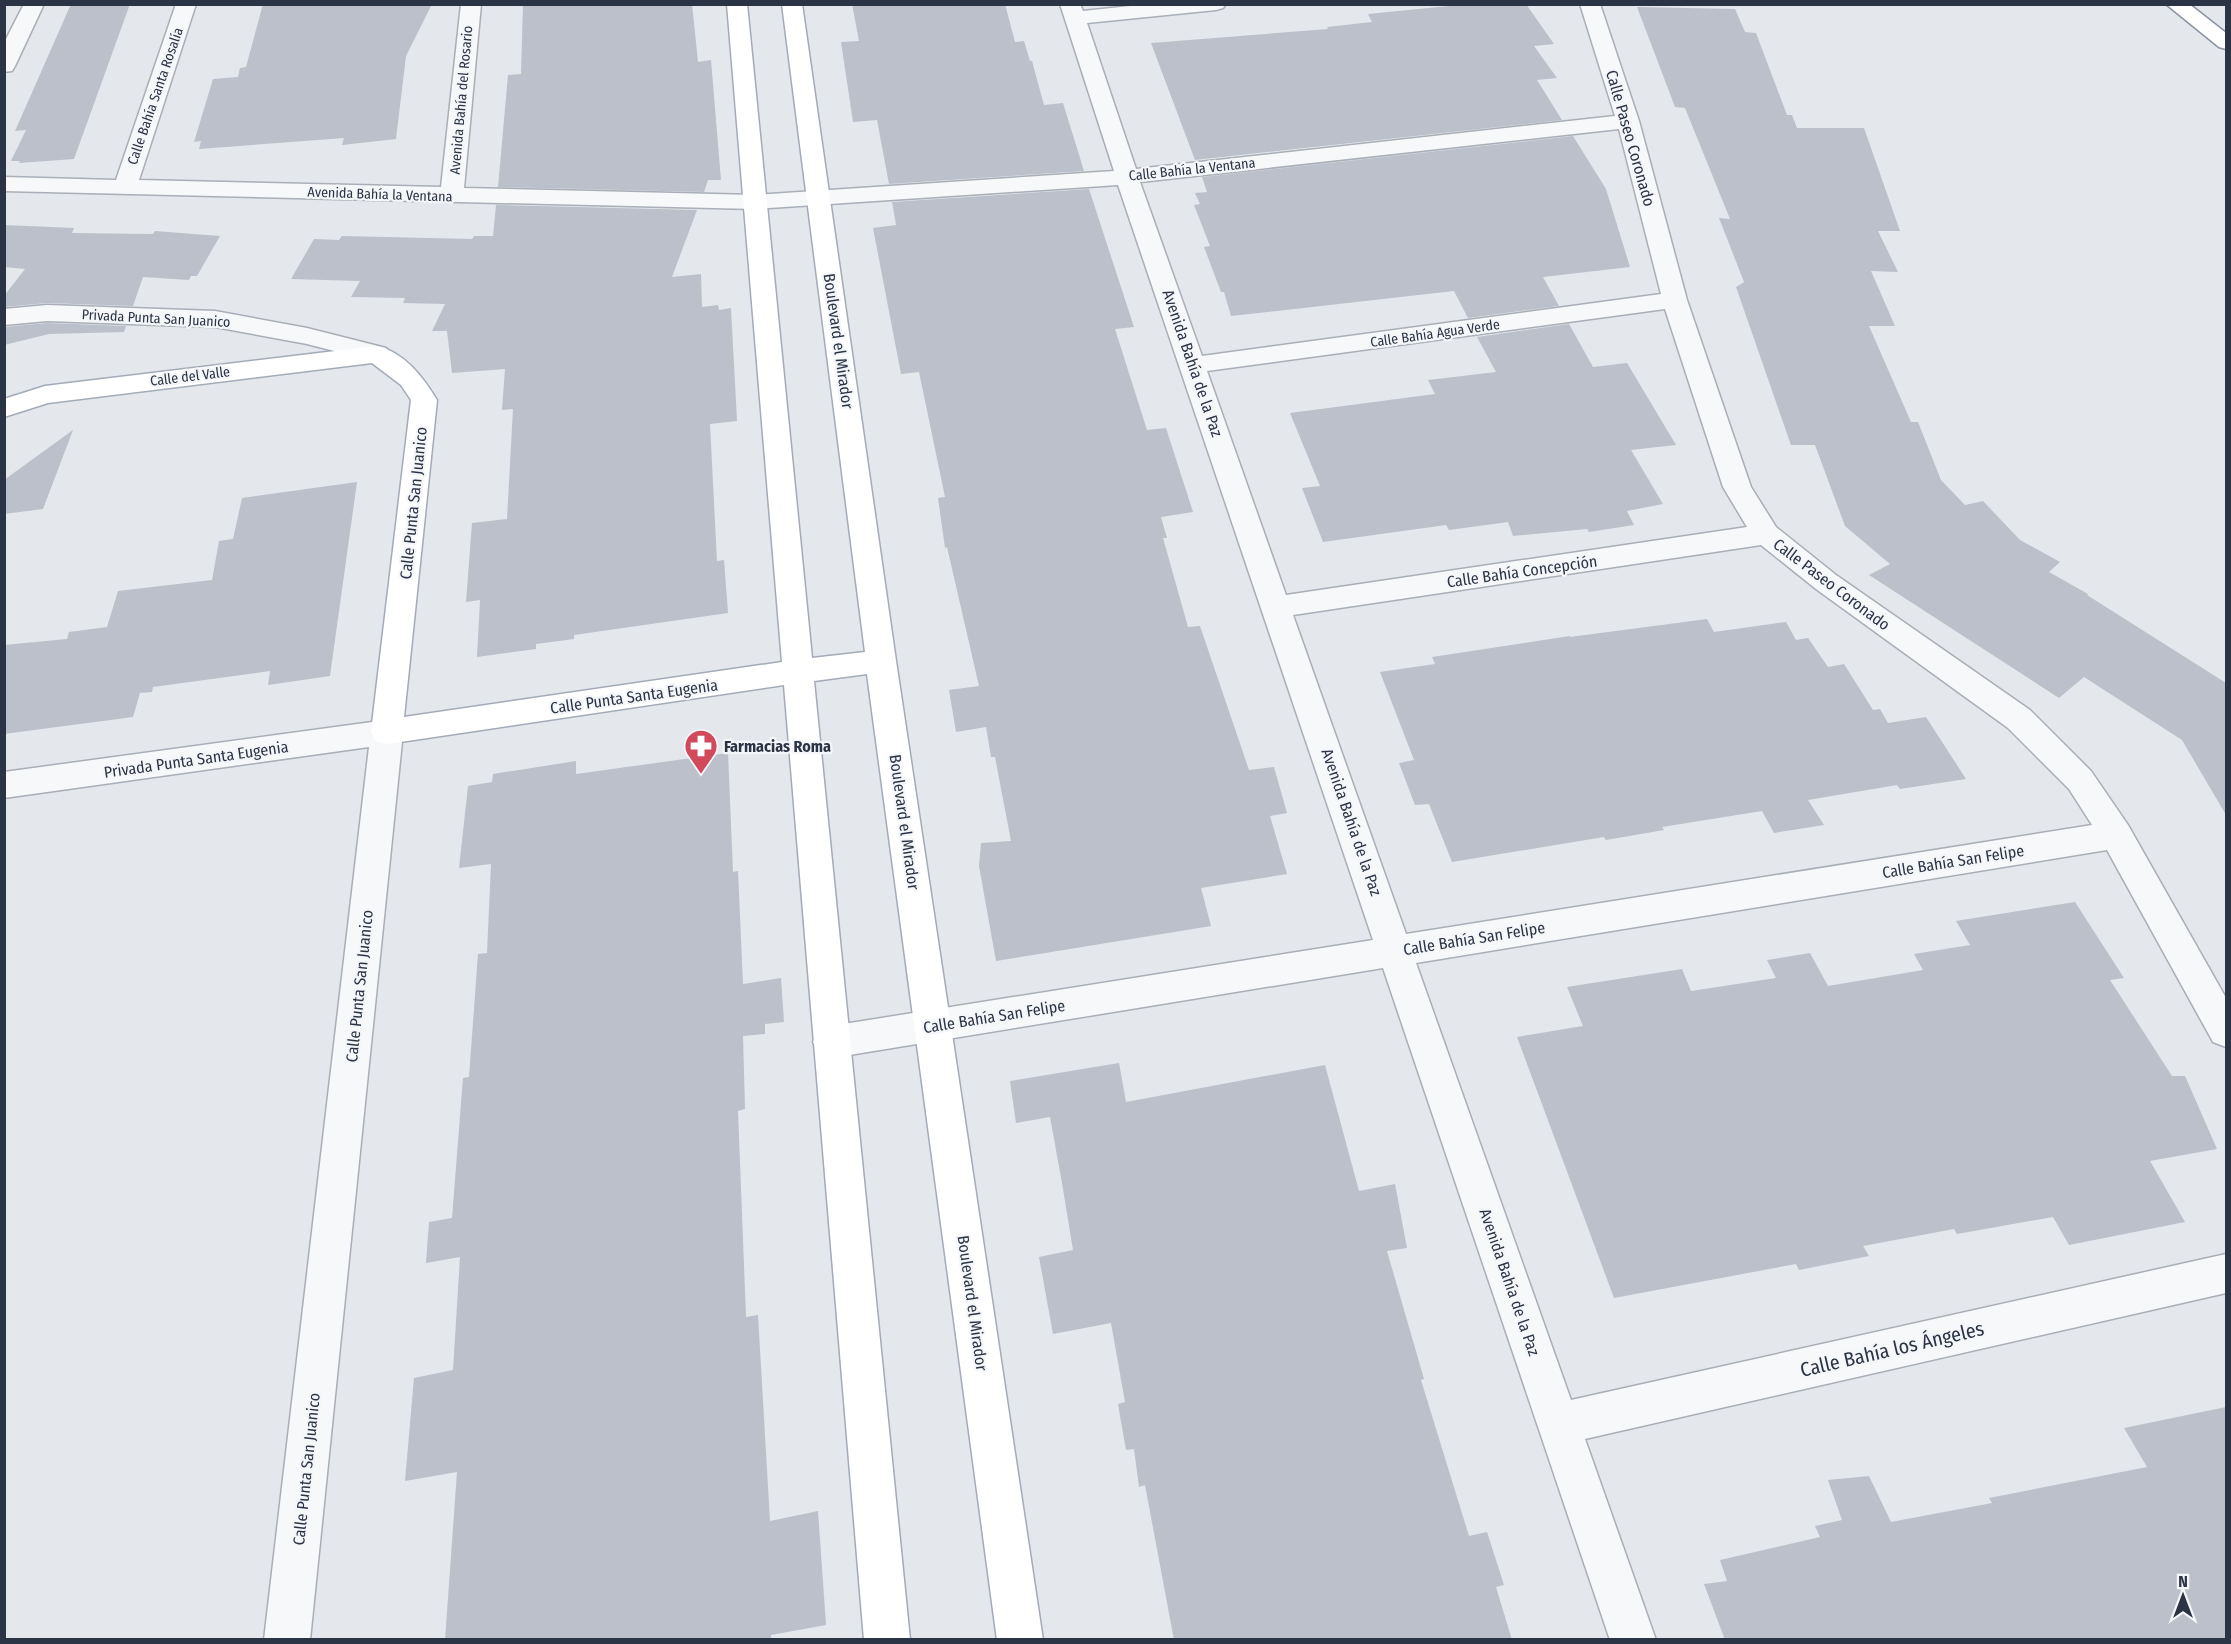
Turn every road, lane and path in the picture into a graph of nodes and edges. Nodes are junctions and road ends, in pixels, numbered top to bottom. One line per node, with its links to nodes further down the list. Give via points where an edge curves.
1 (34, 4): 13 (street)
2 (186, 4): 17 (street, Calle Bahía Santa Rosalía)
3 (471, 4): 18 (street, Avenida Bahía del Rosario)
4 (737, 4): 20 (main road)
5 (792, 4): 19 (main road, Boulevard el Mirador)
6 (1216, 4): 10 (street)
7 (1590, 4): 14 (street, Calle Paseo Coronado)
8 (2176, 4): 12 (main road)
9 (2205, 4): 11 (main road)
10 (1072, 11): 15 (street, Avenida Bahía de la Paz)
11 (2226, 20)
12 (2226, 43)
13 (4, 66)
14 (1628, 122): 15 (street, Calle Bahía la Ventana); 21 (street, Calle Paseo Coronado)
15 (1127, 177): 19 (street, Calle Bahía la Ventana); 24 (street, Avenida Bahía de la Paz)
16 (4, 184): 17 (street, Avenida Bahía la Ventana)
17 (125, 187): 18 (street, Avenida Bahía la Ventana)
18 (452, 196): 20 (street, Avenida Bahía la Ventana)
19 (819, 197): 20 (street, Calle Bahía la Ventana); 28 (main road, Boulevard el Mirador)
20 (755, 202): 29 (main road)
21 (1675, 300): 24 (street, Calle Bahía Agua Verde); 26 (street, Calle Paseo Coronado, via 1737,488)
22 (4, 317): 23 (street, Privada Punta San Juanico, via 47,313 215,319)
23 (376, 354): 25 (main road, Calle del Valle, via 56,394); 30 (main road, Calle Punta San Juanico, via 411,379 424,400)
24 (1194, 365): 27 (street, Avenida Bahía de la Paz)
25 (4, 408)
26 (1766, 534): 27 (street, Calle Bahía Concepción); 32 (street, Calle Paseo Coronado, via 1826,582 2019,719 2080,780)
27 (1277, 607): 33 (street, Avenida Bahía de la Paz)
28 (881, 661): 29 (main road, Calle Punta Santa Eugenia); 34 (main road, Boulevard el Mirador)
29 (798, 671): 30 (main road, Calle Punta Santa Eugenia); 36 (main road)
30 (387, 732): 31 (street, Privada Punta Santa Eugenia); 39 (street, Calle Punta San Juanico)
31 (4, 785)
32 (2116, 835): 33 (street, Calle Bahía San Felipe); 35 (street, Calle Paseo Coronado)
33 (1396, 951): 34 (street, Calle Bahía San Felipe); 38 (street, Avenida Bahía de la Paz)
34 (934, 1026): 36 (street, Calle Bahía San Felipe); 41 (main road, Boulevard el Mirador)
35 (2226, 1031)
36 (831, 1042): 40 (main road)
37 (2226, 1274): 38 (street, Calle Bahía los Ángeles)
38 (1558, 1424): 42 (street, Avenida Bahía de la Paz)
39 (287, 1640)
40 (887, 1640)
41 (1020, 1640)
42 (1633, 1640)

